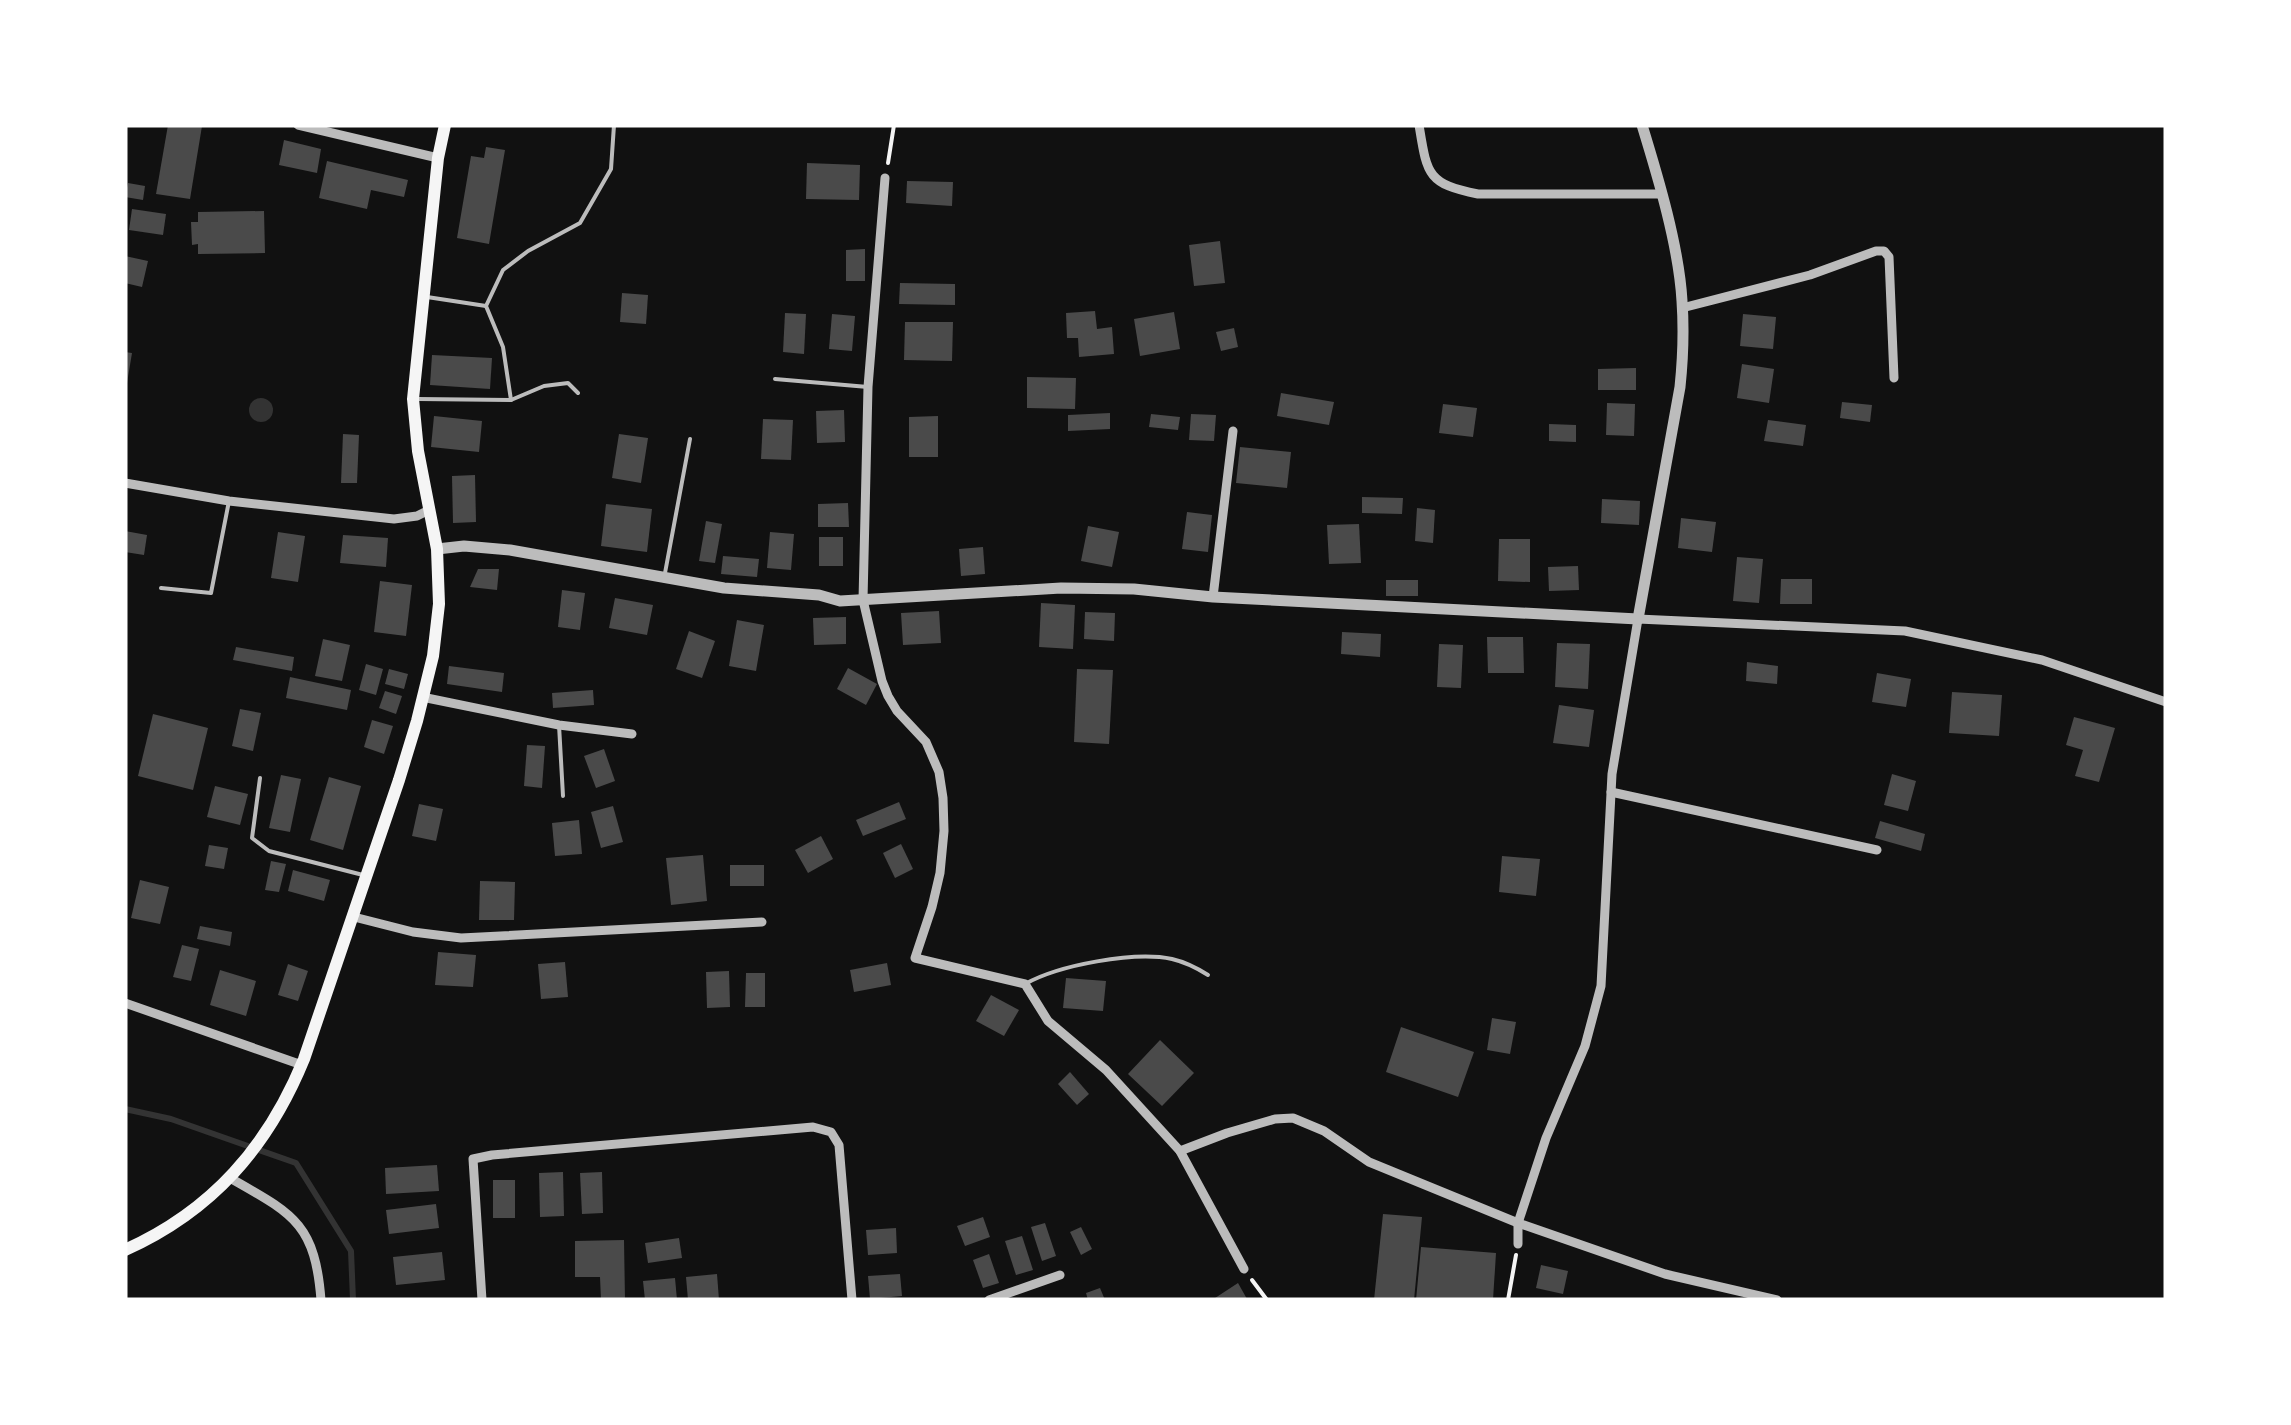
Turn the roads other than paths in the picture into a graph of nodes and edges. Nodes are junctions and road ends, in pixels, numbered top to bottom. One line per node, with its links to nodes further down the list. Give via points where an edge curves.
1 (298, 125): 6 (street)
2 (444, 125): 6 (main road)
3 (614, 125): 10 (lane, via 611,169 580,223 504,270)
4 (1419, 125): 8 (street, via 1430,174 1457,190)
5 (1642, 125): 8 (street)
6 (438, 158): 9 (main road)
7 (885, 178): 14 (street)
8 (1661, 194): 11 (street)
9 (424, 296): 10 (lane); 16 (main road)
10 (486, 306): 17 (lane, via 503,347)
11 (1682, 308): 12 (street, via 1884,251); 28 (street, via 1680,387)
12 (1894, 378)
13 (775, 379): 14 (lane)
14 (868, 387): 27 (street)
15 (578, 393): 17 (lane, via 556,384)
16 (413, 399): 17 (lane); 22 (main road)
17 (510, 400)
18 (1233, 431): 26 (street)
19 (690, 439): 24 (lane)
20 (125, 483): 21 (street)
21 (228, 501): 22 (street, via 394,519); 25 (lane, via 211,593)
22 (429, 510): 23 (main road)
23 (438, 549): 24 (street, via 510,550); 29 (main road, via 437,630)
24 (664, 578): 27 (street)
25 (161, 588)
26 (1214, 597): 27 (street, via 1061,588); 28 (street)
27 (863, 600): 41 (street, via 888,696 926,742 943,798 940,873 915,958)
28 (1638, 619): 30 (street, via 1905,631 2042,660); 34 (street)
29 (422, 697): 31 (street); 37 (main road)
30 (2166, 702)
31 (559, 725): 32 (street); 35 (lane)
32 (632, 734)
33 (260, 778): 37 (lane, via 252,838 269,850)
34 (1612, 792): 36 (street); 46 (street, via 1601,986)
35 (563, 796)
36 (1876, 850)
37 (367, 876): 38 (main road)
38 (354, 917): 39 (street, via 461,938); 43 (main road)
39 (762, 922)
40 (1208, 975): 41 (lane, via 1175,959 1134,957 1056,970)
41 (1025, 984): 44 (street, via 1048,1021 1106,1070)
42 (125, 1002): 43 (street)
43 (302, 1065): 45 (main road, via 266,1135)
44 (1180, 1151): 46 (street, via 1294,1118 1369,1162); 49 (street)
45 (230, 1178): 48 (main road, via 166,1230); 51 (street, via 281,1207 307,1237)
46 (1518, 1224): 47 (street); 55 (street, via 1665,1274)
47 (1518, 1244)
48 (125, 1250)
49 (1244, 1269)
50 (1060, 1274): 54 (street)
51 (320, 1300)
52 (482, 1300): 53 (street, via 473,1160 813,1126 831,1132 839,1144)
53 (852, 1300)
54 (988, 1300)
55 (1776, 1300)

